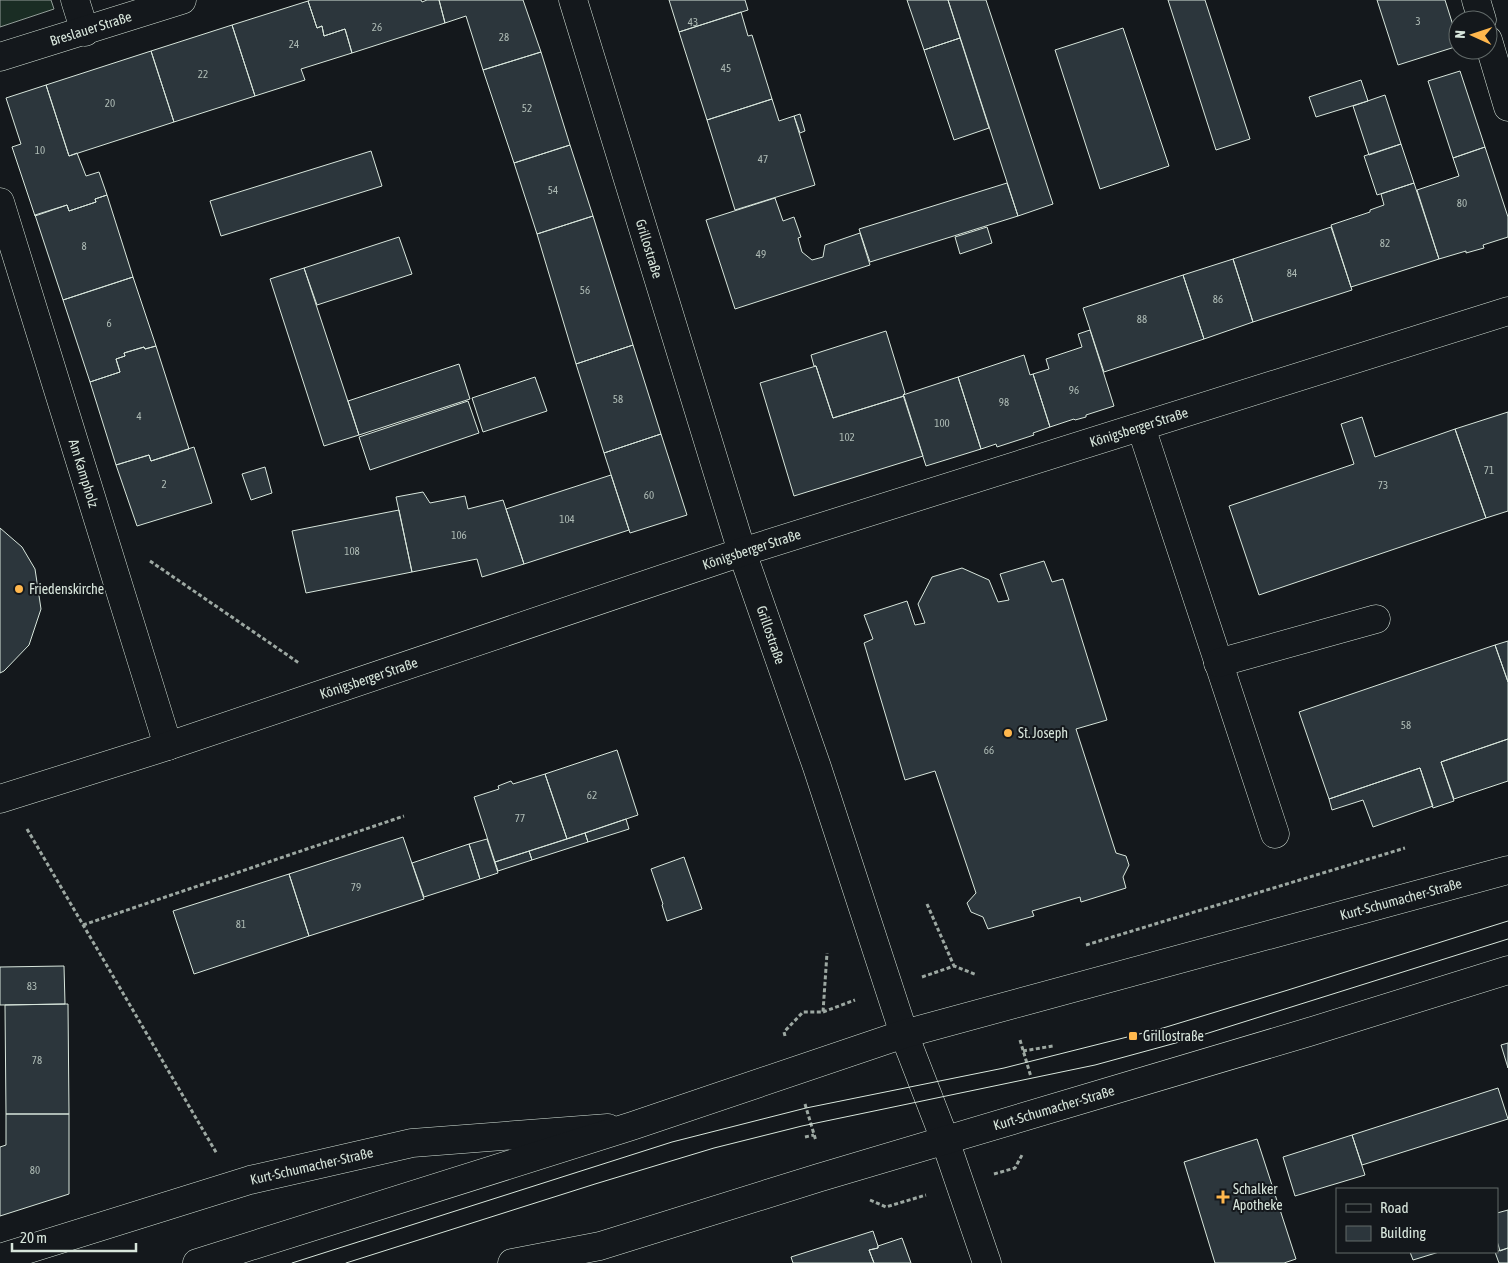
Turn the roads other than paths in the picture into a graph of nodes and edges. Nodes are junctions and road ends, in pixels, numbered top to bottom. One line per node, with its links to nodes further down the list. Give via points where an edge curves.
1 (75, 0): 4 (street)
2 (182, 0): 4 (street, Breslauer Straße)
3 (573, 0): 11 (street, Grillostraße)
4 (85, 32): 5 (street, Breslauer Straße)
5 (0, 57)
6 (1494, 60): 7 (street)
7 (1508, 107)
8 (0, 202): 14 (street, Am Kampholz)
9 (1508, 311): 10 (street, Königsberger Straße)
10 (1141, 427): 11 (street, Königsberger Straße); 13 (street)
11 (742, 552): 14 (street, Königsberger Straße); 19 (street, Grillostraße, via 817,767)
12 (1376, 620): 13 (street)
13 (1218, 664): 16 (street)
14 (168, 746): 15 (street, Königsberger Straße)
15 (4, 797)
16 (1275, 834)
17 (1508, 870): 19 (street, Kurt-Schumacher-Straße)
18 (1508, 970): 21 (street, Kurt-Schumacher-Straße)
19 (904, 1034): 20 (street, Kurt-Schumacher-Straße); 21 (street, Grillostraße)
20 (632, 1126): 23 (street, Kurt-Schumacher-Straße, via 412,1143 235,1184); 24 (street, Kurt-Schumacher-Straße)
21 (945, 1140): 22 (street, Kurt-Schumacher-Straße); 26 (street, Grillostraße)
22 (591, 1255): 25 (street, Kurt-Schumacher-Straße)
23 (0, 1258)
24 (197, 1263)
25 (512, 1263)
26 (987, 1263)

